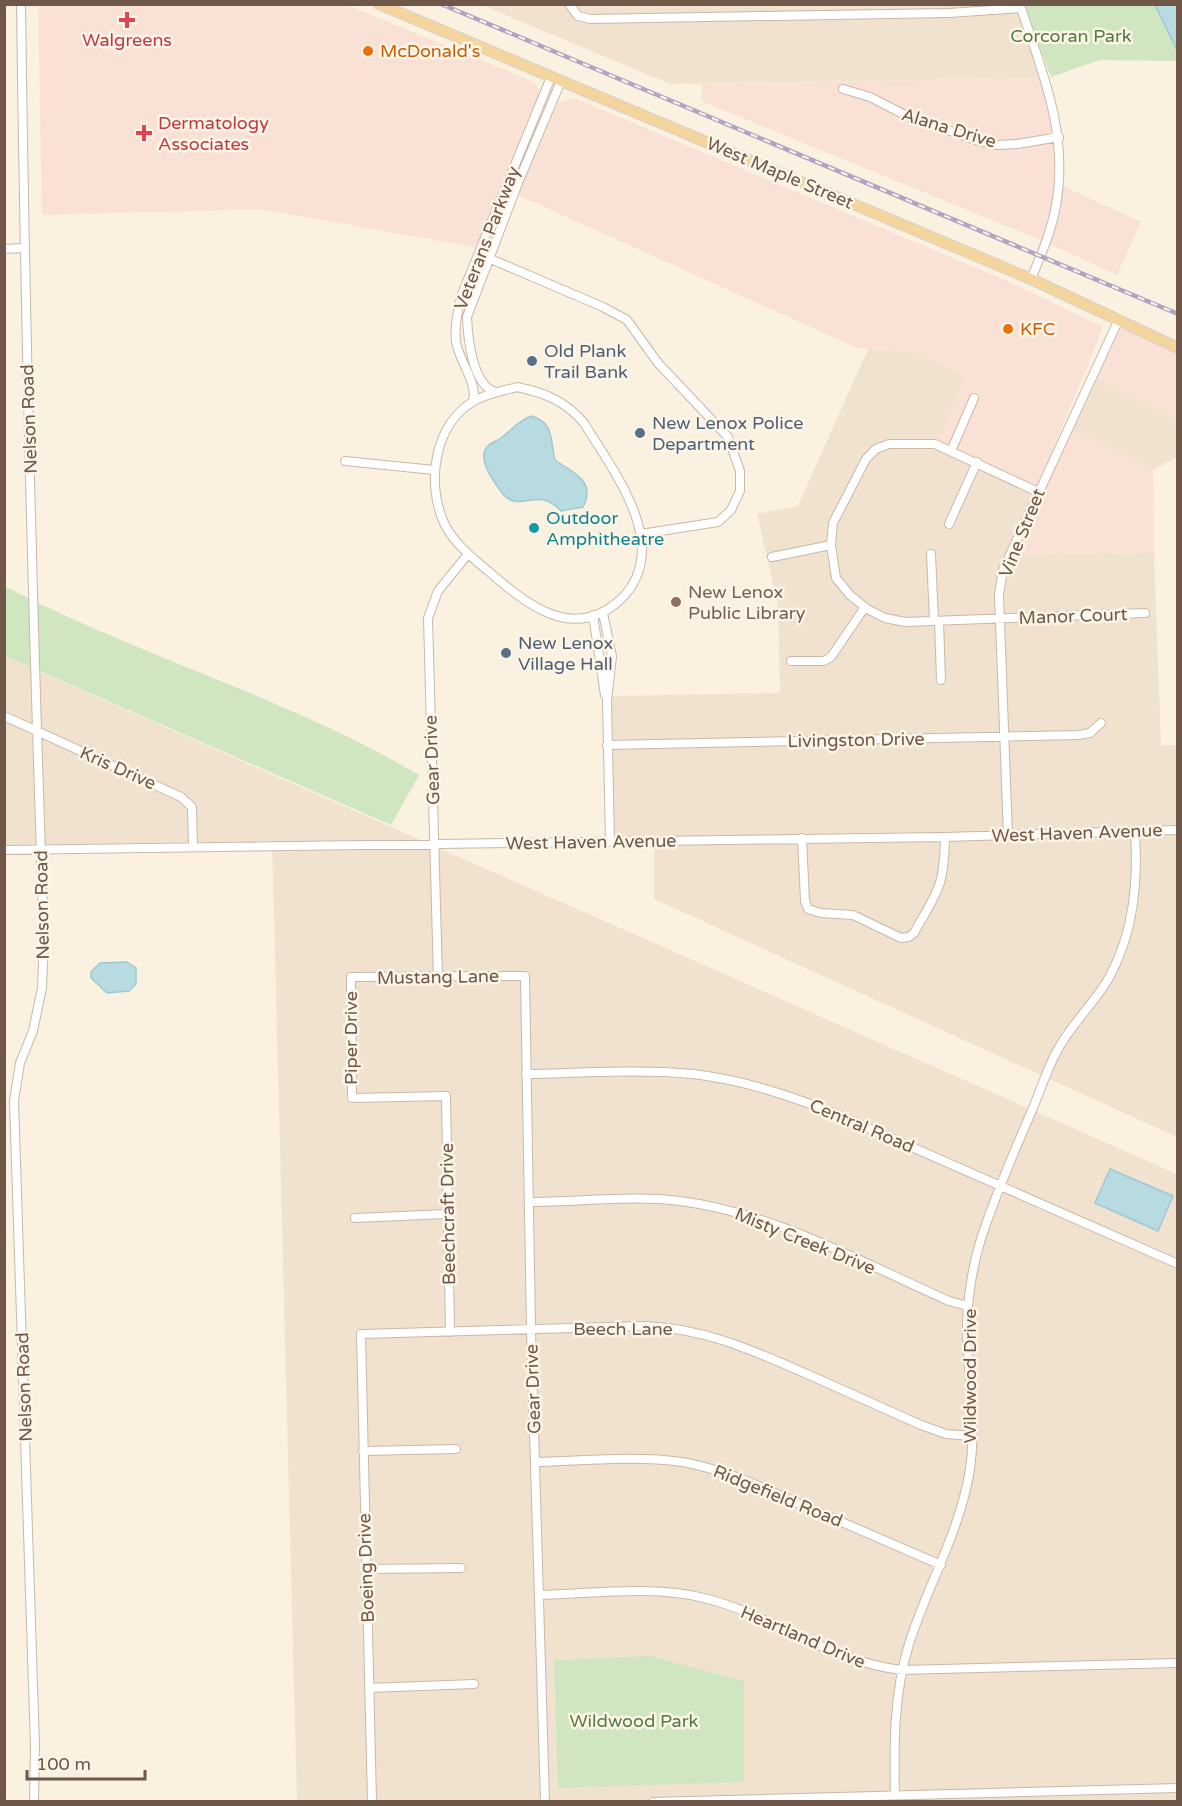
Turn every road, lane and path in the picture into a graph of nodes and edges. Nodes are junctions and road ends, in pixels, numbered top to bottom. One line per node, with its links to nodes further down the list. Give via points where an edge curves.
1 (21, 4): 8 (street, Nelson Road)
2 (379, 4): 5 (main road, West Maple Street)
3 (569, 4): 4 (street, via 578,16 590,19 949,13)
4 (1020, 6): 7 (street, via 1051,98)
5 (556, 79): 10 (street, Veterans Parkway); 11 (street, Veterans Parkway); 12 (main road, West Maple Street)
6 (843, 89): 7 (street, Alana Drive, via 870,97 907,116 997,145)
7 (1059, 137): 12 (street, via 1056,206)
8 (23, 248): 9 (street); 40 (street, Nelson Road)
9 (4, 249)
10 (479, 254): 11 (street); 17 (street, Veterans Parkway, via 455,320 456,344 472,384)
11 (489, 258): 15 (street, Veterans Parkway, via 470,308 468,340 481,381); 24 (street, via 627,320 658,363 728,437 740,471 740,491 730,510 718,522)
12 (1031, 279): 13 (main road, West Maple Street)
13 (1119, 320): 14 (main road, West Maple Street); 22 (street, Vine Street)
14 (1178, 348)
15 (495, 392): 17 (street); 24 (street, via 518,387 540,392 558,399 576,414 627,496)
16 (974, 398): 18 (street)
17 (473, 402): 21 (street, via 451,424 441,441)
18 (951, 451): 20 (street); 25 (street, via 924,443 889,444 876,449 866,459 833,524)
19 (345, 461): 21 (street)
20 (976, 462): 22 (street); 23 (street)
21 (434, 470): 26 (street, via 444,523)
22 (1038, 492): 33 (street, Vine Street, via 1003,570)
23 (949, 524)
24 (641, 534): 30 (street, via 642,558 637,577 628,591)
25 (831, 545): 28 (street); 29 (street, via 836,578)
26 (468, 554): 32 (street, via 539,611 561,618); 49 (street, Gear Drive, via 438,591 428,618)
27 (931, 554): 34 (street)
28 (772, 557)
29 (865, 607): 34 (street, via 885,618 904,622); 35 (street, via 831,657 824,661)
30 (603, 613): 32 (street); 37 (street, via 612,656)
31 (1145, 613): 33 (street, Manor Court)
32 (593, 615): 37 (street)
33 (1001, 619): 34 (street); 41 (street, Vine Street)
34 (936, 621): 36 (street)
35 (791, 660)
36 (941, 680)
37 (607, 701): 42 (street)
38 (4, 716): 40 (street, Kris Drive)
39 (1101, 723): 41 (street, Livingston Drive, via 1090,733 1078,735)
40 (37, 733): 50 (street, Kris Drive, via 181,797 192,807); 51 (street, Nelson Road)
41 (1006, 737): 42 (street, Livingston Drive); 45 (street, Vine Street)
42 (607, 744): 48 (street)
43 (1178, 831): 44 (street, West Haven Avenue)
44 (1135, 832): 45 (street, West Haven Avenue); 58 (street, Wildwood Drive, via 1134,905 1122,947 1109,977 1056,1052)
45 (1008, 836): 46 (street, West Haven Avenue)
46 (945, 837): 47 (street, West Haven Avenue); 47 (street, via 945,867 937,895 914,933 901,938 844,913 808,909)
47 (802, 838): 48 (street, West Haven Avenue)
48 (610, 842): 49 (street, West Haven Avenue)
49 (435, 843): 50 (street, West Haven Avenue); 55 (street, Gear Drive)
50 (193, 847): 51 (street, West Haven Avenue)
51 (40, 849): 52 (street, West Haven Avenue); 82 (street, Nelson Road, via 42,988 33,1030 20,1063 14,1101)
52 (4, 850)
53 (525, 976): 55 (street, Mustang Lane); 56 (street, Gear Drive)
54 (351, 977): 55 (street, Mustang Lane); 57 (street, Piper Drive, via 352,1098)
55 (438, 978)
56 (526, 1074): 58 (street, Central Road, via 669,1073 758,1086 796,1097); 59 (street, Gear Drive)
57 (446, 1096): 60 (street, Beechcraft Drive)
58 (999, 1186): 62 (street, Central Road); 63 (street, Wildwood Drive, via 983,1231)
59 (529, 1203): 63 (street, Misty Creek Drive, via 659,1199 733,1212); 64 (street, Gear Drive)
60 (446, 1214): 61 (street); 65 (street, Beechcraft Drive)
61 (355, 1218)
62 (1178, 1264)
63 (968, 1306): 67 (street, Wildwood Drive)
64 (531, 1329): 65 (street, Beech Lane); 67 (street, Beech Lane, via 645,1326 696,1331 753,1350 921,1425 946,1434); 70 (street, Gear Drive)
65 (450, 1332): 66 (street, Beech Lane)
66 (361, 1334): 69 (street, Boeing Drive)
67 (972, 1436): 71 (street, Wildwood Drive, via 969,1474)
68 (456, 1449): 69 (street)
69 (363, 1451): 73 (street, Boeing Drive)
70 (535, 1462): 71 (street, Ridgefield Road, via 651,1460 711,1468); 74 (street, Gear Drive)
71 (941, 1565): 76 (street, Wildwood Drive)
72 (461, 1568): 73 (street)
73 (367, 1569): 78 (street, Boeing Drive)
74 (539, 1595): 76 (street, Heartland Drive, via 666,1592 703,1598 848,1658); 84 (street, Gear Drive)
75 (1178, 1663): 76 (street, Heartland Drive)
76 (902, 1670): 81 (street, Wildwood Drive, via 895,1715)
77 (474, 1684): 78 (street)
78 (369, 1688): 83 (street, Boeing Drive)
79 (1178, 1788): 80 (street)
80 (1029, 1798): 81 (street)
81 (895, 1799): 85 (street)
82 (34, 1802)
83 (372, 1802)
84 (545, 1802)
85 (652, 1802)

